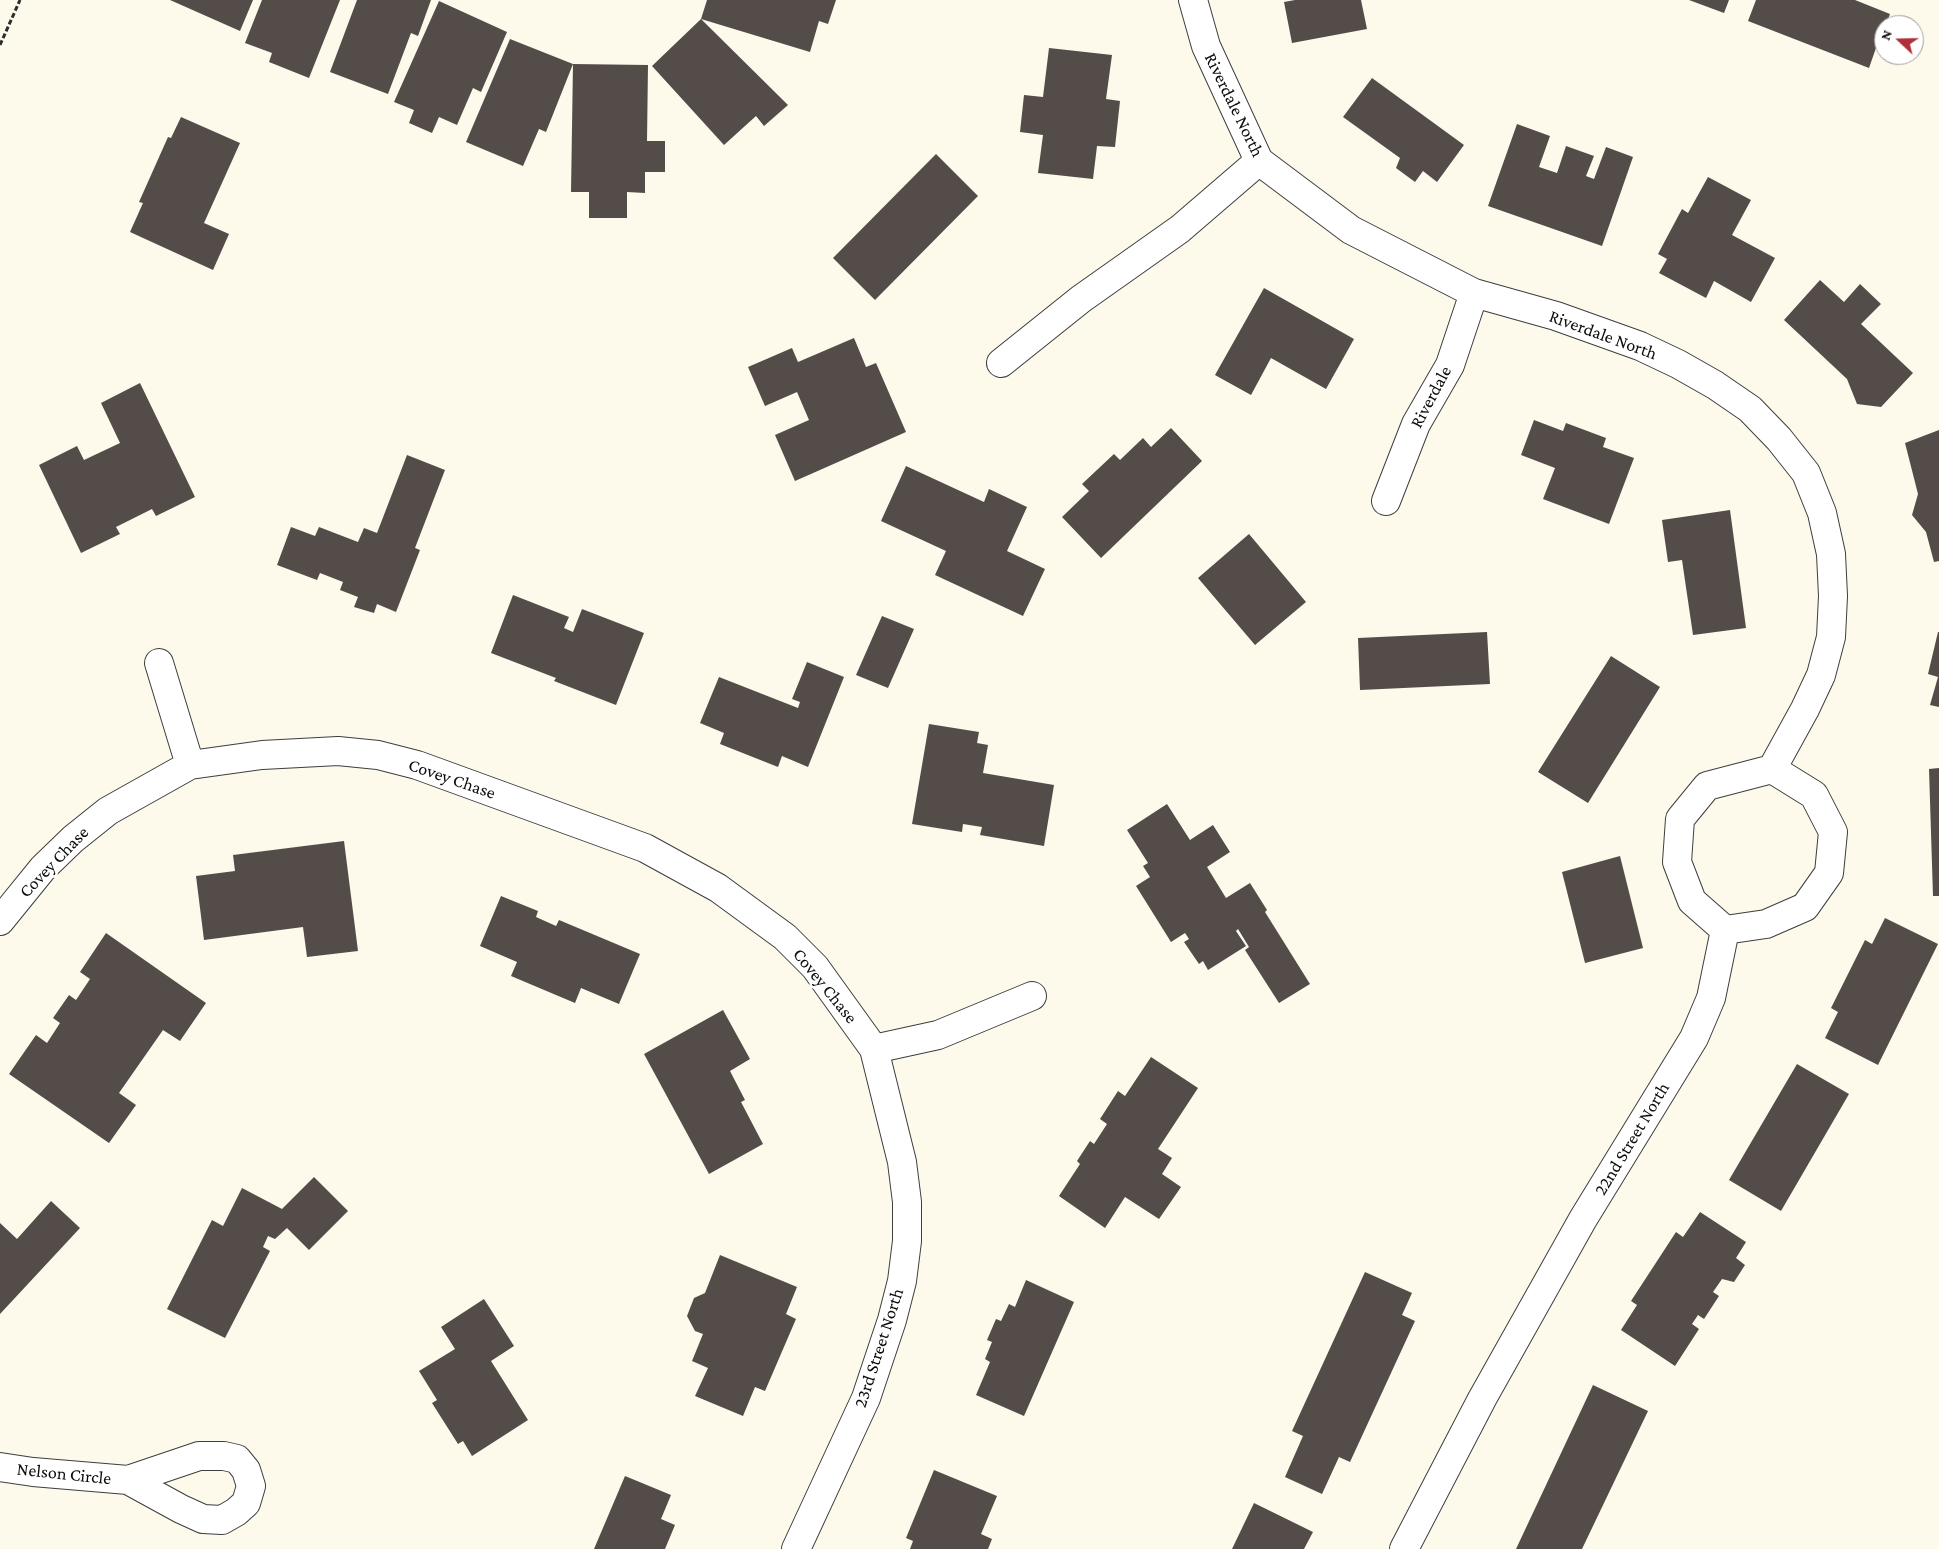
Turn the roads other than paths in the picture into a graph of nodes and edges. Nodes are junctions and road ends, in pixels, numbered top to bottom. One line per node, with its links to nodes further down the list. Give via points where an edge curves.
1 (1193, 0): 2 (street, Riverdale North, via 1206,46)
2 (1259, 161): 3 (street, Riverdale North, via 1351,230); 4 (street, via 1180,229 1081,299)
3 (1474, 292): 5 (street, Riverdale, via 1450,365 1416,424); 8 (street, Riverdale North, via 1556,316 1640,346 1685,368 1750,409 1806,473 1822,513 1831,554 1831,637 1821,675)
4 (1001, 362)
5 (1386, 501)
6 (159, 663): 7 (street)
7 (190, 765): 9 (street, Covey Chase, via 108,811 87,828 43,868); 12 (street, Covey Chase, via 262,755 338,751 378,756 417,765 645,848 718,888 785,937 815,967)
8 (1772, 769): 10 (street, via 1707,786 1680,819 1677,862 1692,901); 10 (street, via 1814,795 1833,832 1829,873 1805,907 1766,924)
9 (0, 921)
10 (1725, 930): 16 (street, 22nd Street North, via 1711,998 1694,1038 1583,1219 1482,1399)
11 (1032, 996): 12 (street, via 938,1035)
12 (874, 1049): 15 (street, 23rd Street North, via 902,1162 907,1202 902,1281 866,1398)
13 (0, 1467): 14 (street, Nelson Circle)
14 (128, 1480)
15 (796, 1549)
16 (1404, 1549)

